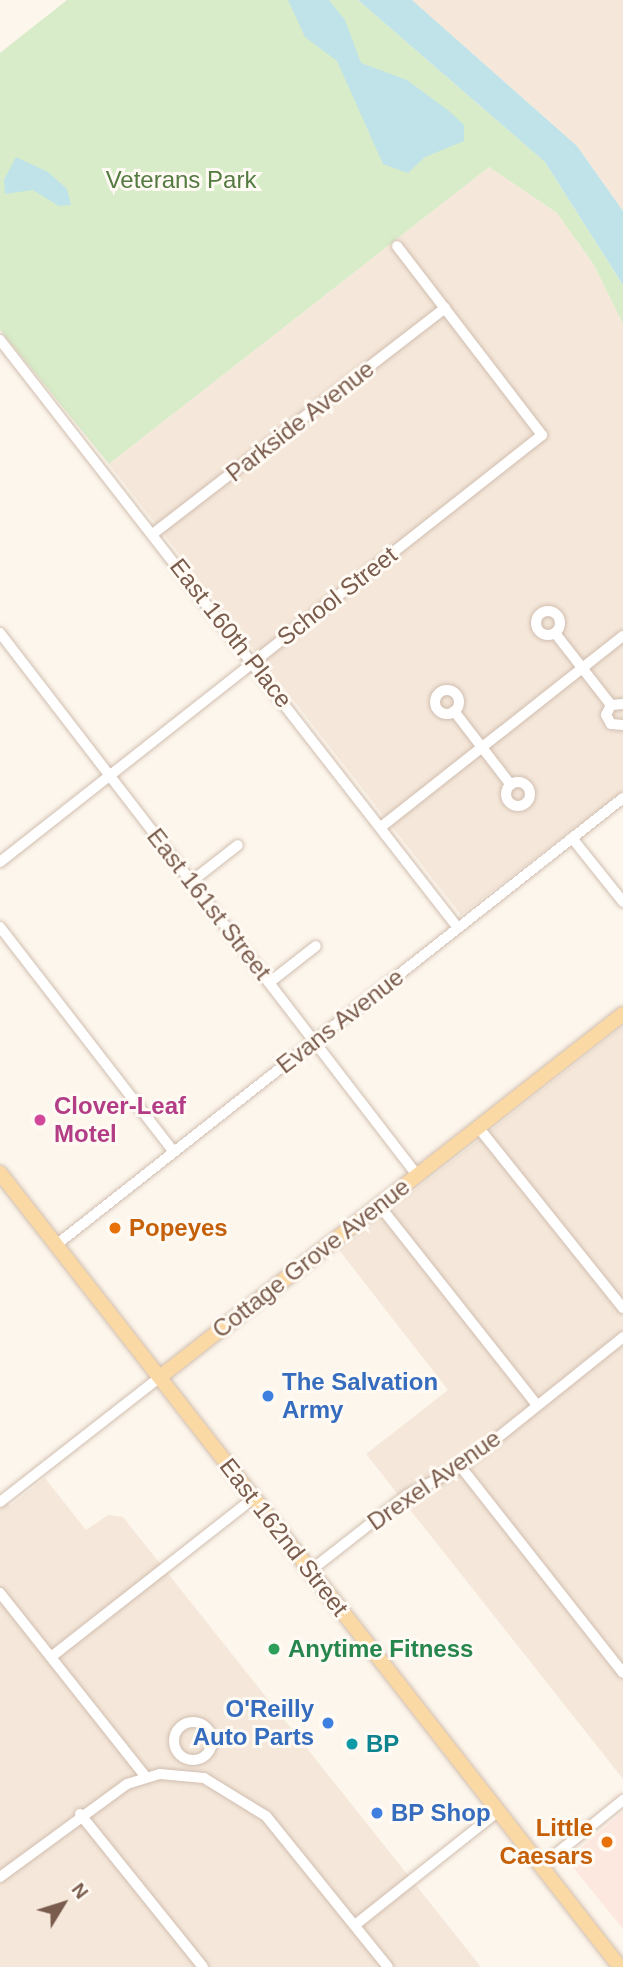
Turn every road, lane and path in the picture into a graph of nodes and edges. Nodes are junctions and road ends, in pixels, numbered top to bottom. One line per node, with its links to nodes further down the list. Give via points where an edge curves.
1 (397, 246): 2 (street)
2 (445, 308): 4 (street, Parkside Avenue); 8 (street, School Street, via 542,435)
3 (0, 340): 4 (street, East 160th Place)
4 (154, 533): 8 (street, East 160th Place)
5 (0, 633): 14 (street, East 161st Street)
6 (555, 633): 9 (street)
7 (623, 636): 9 (street)
8 (253, 662): 14 (street, School Street); 17 (street, East 160th Place)
9 (583, 668): 10 (street); 13 (street)
10 (617, 704): 12 (street, via 609,722)
11 (454, 711): 13 (street)
12 (623, 725)
13 (482, 748): 15 (street); 17 (street)
14 (110, 775): 20 (street, School Street); 21 (street, East 161st Street)
15 (511, 785)
16 (623, 798): 18 (street, Evans Avenue)
17 (381, 827): 24 (street, East 160th Place)
18 (572, 838): 22 (street); 24 (street, Evans Avenue)
19 (238, 845): 21 (street)
20 (0, 862)
21 (192, 881): 26 (street, East 161st Street)
22 (623, 902)
23 (0, 927): 30 (street)
24 (458, 928): 28 (street, Evans Avenue)
25 (316, 946): 26 (street)
26 (270, 982): 28 (street, East 161st Street)
27 (623, 1014): 29 (main road, Cottage Grove Avenue)
28 (315, 1041): 30 (street, Evans Avenue); 32 (street, East 161st Street)
29 (478, 1127): 32 (main road, Cottage Grove Avenue); 35 (street)
30 (174, 1152): 34 (street, Evans Avenue)
31 (0, 1173): 34 (main road, East 162nd Street)
32 (418, 1175): 33 (main road, Cottage Grove Avenue)
33 (379, 1205): 37 (main road, Cottage Grove Avenue); 38 (street)
34 (56, 1245): 37 (main road, East 162nd Street)
35 (623, 1308)
36 (623, 1337): 38 (street, Drexel Avenue)
37 (160, 1377): 40 (main road, East 162nd Street); 41 (street, Cottage Grove Avenue)
38 (537, 1405): 39 (street, Drexel Avenue)
39 (461, 1467): 42 (street, Drexel Avenue, via 408,1495); 45 (street)
40 (254, 1498): 42 (main road, East 162nd Street); 44 (street)
41 (0, 1502)
42 (310, 1571): 50 (main road, East 162nd Street)
43 (0, 1593): 44 (street)
44 (51, 1657): 48 (street)
45 (623, 1673)
46 (189, 1760): 47 (street)
47 (188, 1775): 48 (street); 54 (street, via 252,1802)
48 (146, 1777): 51 (street)
49 (623, 1800): 52 (street)
50 (497, 1812): 52 (main road, East 162nd Street); 54 (street)
51 (80, 1814): 53 (street); 55 (street)
52 (540, 1867): 57 (main road, East 162nd Street)
53 (0, 1877)
54 (355, 1926): 56 (street)
55 (203, 1967)
56 (388, 1967)
57 (620, 1967)

